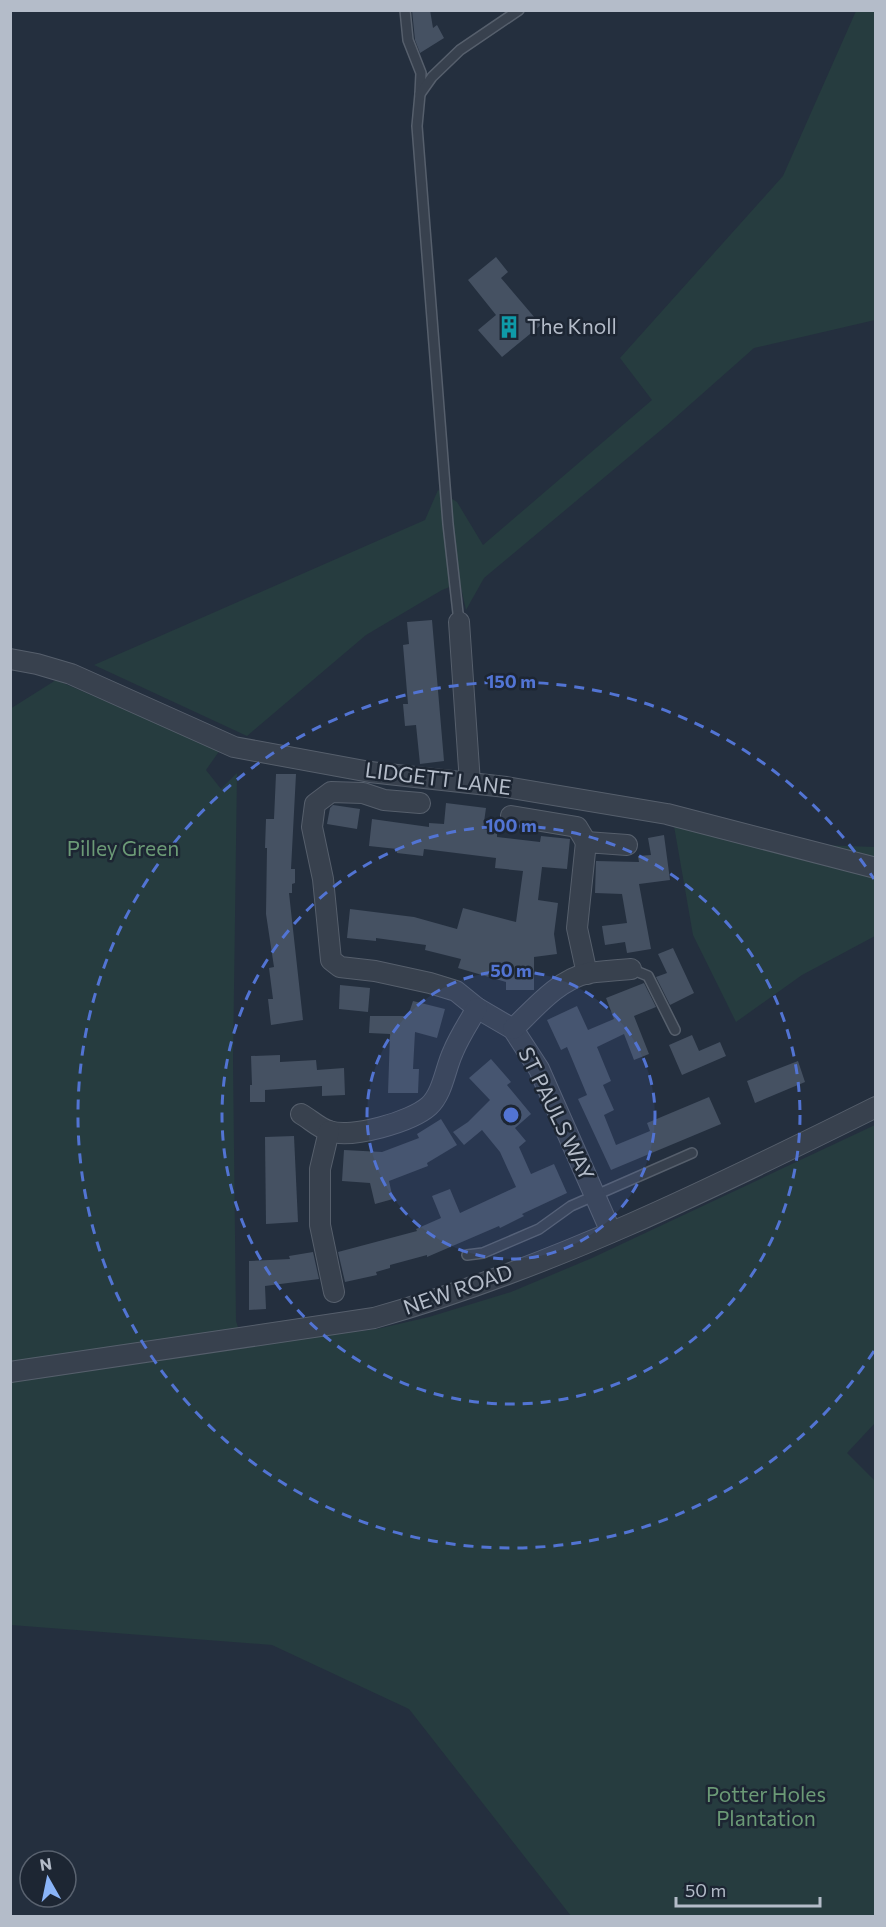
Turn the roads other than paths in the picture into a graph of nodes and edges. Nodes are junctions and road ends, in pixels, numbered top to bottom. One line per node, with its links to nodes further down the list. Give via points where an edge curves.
1 (405, 10): 3 (lane, via 408,40 421,73)
2 (519, 10): 3 (lane, via 460,50)
3 (420, 94): 4 (lane, via 417,126)
4 (459, 622): 6 (street)
5 (10, 659): 6 (street, LIDGETT LANE, via 71,674 234,747 370,772)
6 (471, 783): 11 (street, LIDGETT LANE, via 667,814)
7 (420, 803): 14 (street, ST PAULS WAY, via 331,792 315,804 312,827 323,879 331,960 340,967 375,971 456,991)
8 (511, 816): 9 (street, via 576,826)
9 (586, 842): 10 (street); 13 (street, via 577,928)
10 (627, 845)
11 (876, 868)
12 (631, 969): 13 (street); 16 (lane, via 648,976)
13 (587, 974): 15 (street, via 552,992)
14 (477, 1008): 15 (street, ST PAULS WAY); 19 (street, via 430,1105 405,1120 372,1130)
15 (513, 1029): 21 (street, ST PAULS WAY, via 539,1069)
16 (675, 1030)
17 (876, 1107): 22 (street, NEW ROAD, via 719,1185)
18 (302, 1114): 19 (street)
19 (329, 1131): 24 (street, via 320,1169 320,1225)
20 (692, 1153): 21 (lane)
21 (595, 1194): 22 (street, ST PAULS WAY); 23 (lane, via 539,1229 483,1253)
22 (611, 1232): 25 (street, NEW ROAD, via 506,1274 374,1318)
23 (467, 1255)
24 (334, 1292)
25 (10, 1372)

